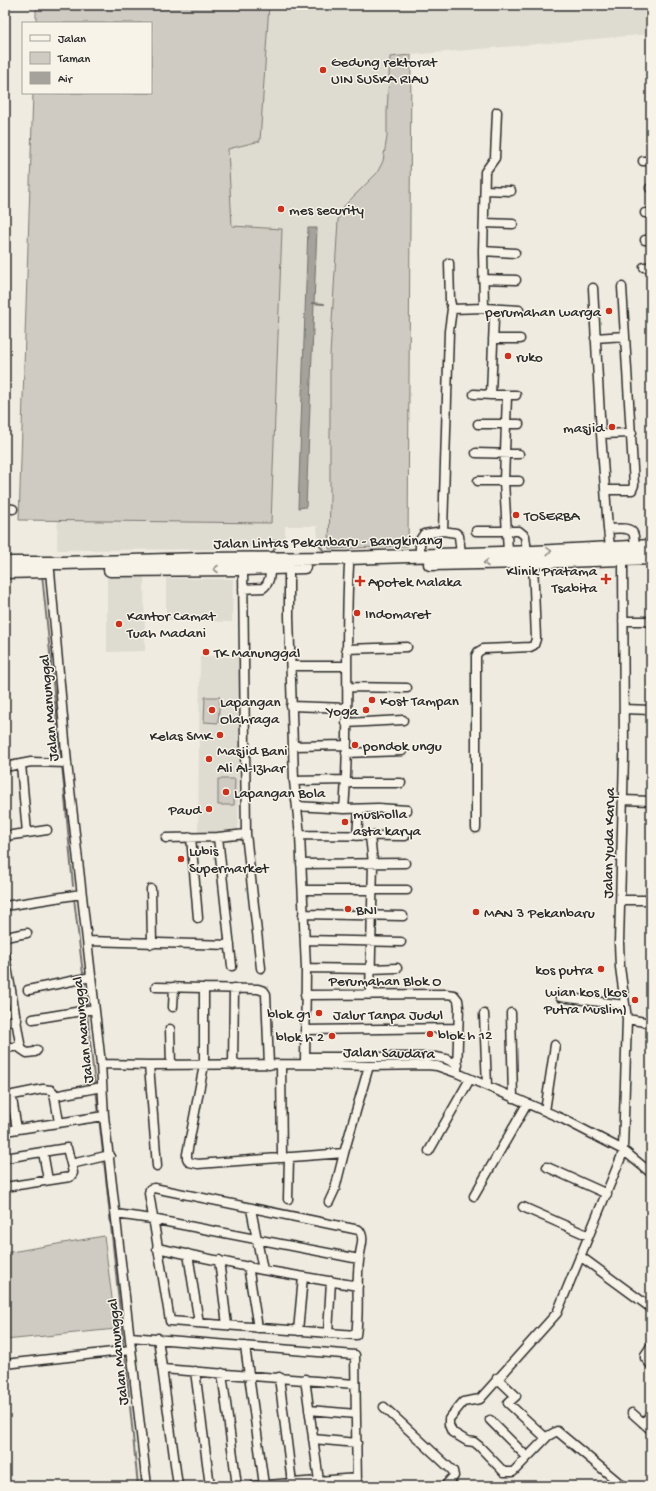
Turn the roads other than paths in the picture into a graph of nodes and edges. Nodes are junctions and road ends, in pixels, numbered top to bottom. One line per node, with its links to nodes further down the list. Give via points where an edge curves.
1 (497, 112): 2 (street, via 496,153 494,161 486,168)
2 (485, 190): 3 (street); 4 (street)
3 (511, 191)
4 (484, 223): 5 (street); 6 (street)
5 (513, 224)
6 (483, 251): 7 (street); 9 (street)
7 (515, 252)
8 (449, 263): 14 (street)
9 (483, 279): 10 (street); 13 (street)
10 (516, 280)
11 (622, 287): 17 (street)
12 (593, 288): 19 (street)
13 (484, 308): 14 (street); 15 (street)
14 (452, 309): 40 (street, via 449,331)
15 (496, 309): 16 (street); 18 (street)
16 (519, 310)
17 (625, 336): 19 (street); 28 (street)
18 (494, 338): 20 (street); 22 (street)
19 (595, 338): 29 (street)
20 (520, 339)
21 (474, 394): 22 (street)
22 (491, 395): 23 (street)
23 (507, 395): 24 (street); 26 (street)
24 (516, 396)
25 (478, 424): 26 (street)
26 (506, 424): 27 (street); 31 (street)
27 (519, 424)
28 (632, 433): 29 (street); 36 (street, via 634,488 628,491)
29 (601, 434): 36 (street)
30 (476, 453): 31 (street)
31 (504, 454): 32 (street); 34 (street)
32 (519, 454)
33 (478, 481): 34 (street)
34 (504, 481): 35 (street); 39 (street)
35 (519, 481)
36 (605, 490): 37 (street)
37 (608, 529): 41 (street, via 630,530); 43 (street)
38 (476, 530): 39 (street)
39 (506, 530): 44 (street); 45 (street, via 516,530 525,536)
40 (443, 531): 46 (street, via 459,536); 47 (street, via 424,534 420,540)
41 (635, 546): 42 (highway, Jalan Lintas Pekanbaru - Bangkinang); 43 (highway, Jalan Lintas Pekanbaru - Bangkinang)
42 (651, 546)
43 (610, 548): 45 (highway, Jalan Lintas Pekanbaru - Bangkinang, one-way to 43)
44 (508, 552): 45 (highway, Jalan Lintas Pekanbaru - Bangkinang); 46 (highway, Jalan Lintas Pekanbaru - Bangkinang)
45 (527, 552)
46 (461, 554): 47 (highway, Jalan Lintas Pekanbaru - Bangkinang)
47 (420, 556): 52 (highway, Jalan Lintas Pekanbaru - Bangkinang, via 210,559)
48 (651, 558): 49 (highway, Jalan Lintas Pekanbaru - Bangkinang)
49 (623, 559): 51 (highway, Jalan Lintas Pekanbaru - Bangkinang); 60 (street, Jalan Yuda Karya)
50 (5, 562): 54 (highway, Jalan Lintas Pekanbaru - Bangkinang)
51 (533, 562): 53 (highway, Jalan Lintas Pekanbaru - Bangkinang, one-way to 53); 89 (street, via 536,639 534,645 483,649 476,656)
52 (147, 566): 54 (highway, Jalan Lintas Pekanbaru - Bangkinang); 57 (highway, Jalan Lintas Pekanbaru - Bangkinang, one-way to 52)
53 (349, 566): 55 (highway, Jalan Lintas Pekanbaru - Bangkinang); 63 (street)
54 (53, 567): 58 (highway, Jalan Lintas Pekanbaru - Bangkinang); 77 (street, Jalan Manunggal)
55 (289, 567): 56 (highway, Jalan Lintas Pekanbaru - Bangkinang); 64 (street)
56 (270, 568): 57 (highway, Jalan Lintas Pekanbaru - Bangkinang); 59 (street, via 266,586)
57 (243, 569): 59 (street)
58 (5, 572)
59 (243, 589): 92 (street)
60 (623, 621): 61 (street); 70 (street, Jalan Yuda Karya)
61 (651, 622)
62 (407, 648): 63 (street)
63 (346, 649): 65 (street)
64 (291, 666): 65 (street); 68 (street)
65 (347, 666): 66 (street)
66 (347, 687): 67 (street); 69 (street)
67 (407, 688)
68 (291, 706): 69 (street); 74 (street)
69 (347, 708): 73 (street)
70 (624, 709): 71 (street); 83 (street, Jalan Yuda Karya)
71 (651, 710)
72 (403, 720): 73 (street)
73 (346, 723): 75 (street)
74 (292, 746): 75 (street); 80 (street)
75 (346, 749): 76 (street); 81 (street)
76 (402, 752)
77 (67, 763): 78 (street); 108 (street, Jalan Manunggal)
78 (20, 764): 79 (street); 91 (street)
79 (5, 767)
80 (294, 781): 81 (street); 85 (street)
81 (346, 782): 82 (street); 86 (street)
82 (401, 783)
83 (623, 800): 84 (street); 110 (street, Jalan Yuda Karya)
84 (651, 801)
85 (297, 806): 86 (street); 93 (street)
86 (344, 809): 87 (street)
87 (359, 809): 88 (street); 95 (street)
88 (407, 810)
89 (476, 828)
90 (47, 830): 91 (street)
91 (27, 833): 94 (street)
92 (246, 834): 98 (street); 127 (street)
93 (300, 834): 95 (street); 103 (street)
94 (5, 836)
95 (357, 836): 96 (street)
96 (370, 836): 97 (street); 101 (street)
97 (405, 836)
98 (218, 837): 100 (street); 123 (street)
99 (166, 838): 100 (street)
100 (191, 838): 115 (street)
101 (373, 863): 102 (street); 103 (street); 106 (street)
102 (405, 863)
103 (301, 864): 105 (street)
104 (151, 890): 122 (street)
105 (303, 890): 106 (street); 112 (street)
106 (372, 890): 107 (street); 113 (street)
107 (407, 890)
108 (81, 894): 111 (street); 119 (street, Jalan Manunggal)
109 (651, 897): 110 (street, via 646,900)
110 (620, 900): 141 (street, Jalan Yuda Karya, via 619,943)
111 (5, 906)
112 (303, 914): 113 (street); 118 (street)
113 (373, 916): 114 (street); 120 (street)
114 (403, 916)
115 (198, 918)
116 (27, 933): 117 (street)
117 (5, 937)
118 (305, 940): 120 (street); 128 (street)
119 (87, 941): 122 (street); 131 (street, Jalan Manunggal)
120 (371, 942): 121 (street); 130 (street)
121 (401, 942)
122 (152, 944): 123 (street)
123 (230, 945): 125 (street)
124 (5, 956): 126 (street)
125 (232, 966)
126 (6, 967): 137 (street)
127 (261, 968)
128 (306, 968): 130 (street); 139 (street)
129 (397, 968): 130 (street)
130 (371, 969): 138 (street)
131 (91, 977): 136 (street); 143 (street, Jalan Manunggal)
132 (156, 987): 133 (street)
133 (174, 987): 134 (street); 142 (street)
134 (204, 988): 135 (street); 163 (street)
135 (234, 988): 164 (street); 165 (street, via 258,989 266,994)
136 (28, 990)
137 (8, 994): 147 (street)
138 (370, 994): 139 (street, Perumahan Blok O); 151 (street, Perumahan Blok O, via 454,995 458,1000)
139 (305, 995): 153 (street)
140 (560, 997): 141 (street)
141 (625, 1005): 146 (street, Jalan Yuda Karya)
142 (173, 1007)
143 (94, 1009): 148 (street); 160 (street, Jalan Manunggal)
144 (511, 1013): 175 (street)
145 (484, 1014): 172 (street)
146 (627, 1019): 150 (street); 182 (street, Jalan Yuda Karya)
147 (17, 1020): 149 (street); 155 (street)
148 (33, 1020)
149 (5, 1022)
150 (651, 1023)
151 (458, 1028): 153 (street, Jalur Tanpa Judul); 167 (street, Jalur Tanpa Judul)
152 (170, 1030): 162 (street)
153 (305, 1030): 159 (street)
154 (555, 1045): 177 (street)
155 (21, 1046): 156 (street); 157 (street, via 22,1051 26,1053)
156 (5, 1048)
157 (37, 1050)
158 (394, 1057): 159 (street); 167 (street, via 436,1057); 169 (street)
159 (305, 1060): 166 (street, Jalan Saudara); 168 (street, Jalan Saudara)
160 (101, 1064): 161 (street, Jalan Saudara); 173 (street, Jalan Manunggal)
161 (149, 1065): 162 (street, Jalan Saudara); 190 (street)
162 (171, 1065): 163 (street, Jalan Saudara)
163 (204, 1065): 164 (street, Jalan Saudara); 187 (street, via 187,1154 189,1162 198,1164)
164 (233, 1065): 165 (street, Jalan Saudara)
165 (268, 1065): 166 (street, Jalan Saudara)
166 (281, 1065): 187 (street)
167 (458, 1065): 170 (street, Jalur Tanpa Judul)
168 (369, 1066): 169 (street, Jalan Saudara); 185 (street)
169 (394, 1066): 170 (street, Jalan Saudara, via 427,1065)
170 (457, 1073): 171 (street, Jalan Saudara)
171 (470, 1079): 172 (street, Jalan Saudara); 183 (street)
172 (487, 1086): 175 (street, Jalan Saudara)
173 (102, 1087): 174 (street); 178 (street, Jalan Manunggal)
174 (54, 1096): 179 (street); 180 (street, via 48,1089 13,1095)
175 (513, 1098): 176 (street, Jalan Saudara)
176 (527, 1104): 177 (street, Jalan Saudara); 196 (street)
177 (545, 1111): 182 (street, Jalan Saudara)
178 (104, 1116): 179 (street); 186 (street, Jalan Manunggal)
179 (59, 1122): 180 (street)
180 (17, 1129): 181 (street)
181 (5, 1131)
182 (623, 1150): 192 (street, Jalan Saudara); 195 (street, Jalan Yuda Karya)
183 (429, 1151)
184 (42, 1152): 188 (street); 189 (street, via 68,1148); 193 (street)
185 (344, 1154): 187 (street); 198 (street)
186 (110, 1155): 189 (street); 201 (street, Jalan Manunggal)
187 (286, 1157): 197 (street)
188 (5, 1158)
189 (71, 1164): 193 (street, via 73,1173 70,1177)
190 (157, 1166)
191 (547, 1167): 195 (street)
192 (651, 1173)
193 (48, 1180): 194 (street)
194 (5, 1187)
195 (607, 1194): 203 (street, Jalan Yuda Karya)
196 (474, 1196)
197 (288, 1199)
198 (329, 1202)
199 (523, 1207): 203 (street)
200 (251, 1209): 202 (street, via 154,1188 149,1192); 204 (street); 208 (street, via 359,1230 363,1238)
201 (116, 1214): 202 (street); 221 (street, Jalan Manunggal)
202 (152, 1219): 204 (street); 205 (street)
203 (589, 1236): 207 (street, Jalan Yuda Karya)
204 (257, 1239): 208 (street); 211 (street)
205 (157, 1248): 206 (street); 216 (street, via 170,1320)
206 (188, 1254): 209 (street); 216 (street)
207 (580, 1256): 215 (street); 233 (street, Jalan Yuda Karya, via 557,1313)
208 (359, 1259): 214 (street)
209 (219, 1260): 210 (street); 217 (street)
210 (248, 1266): 211 (street); 218 (street)
211 (263, 1270): 212 (street)
212 (304, 1277): 213 (street); 219 (street)
213 (331, 1281): 214 (street); 220 (street)
214 (358, 1286): 220 (street, via 356,1335)
215 (651, 1308)
216 (199, 1323): 217 (street)
217 (228, 1325): 218 (street)
218 (258, 1328): 219 (street)
219 (298, 1331): 220 (street)
220 (328, 1333)
221 (130, 1337): 222 (street); 225 (street, Jalan Manunggal)
222 (158, 1338): 223 (street); 228 (street)
223 (245, 1346): 231 (street); 235 (street, via 355,1355)
224 (651, 1346): 227 (street, via 645,1355)
225 (131, 1350): 226 (street); 252 (street, Jalan Manunggal)
226 (5, 1364)
227 (651, 1365)
228 (163, 1369): 229 (street); 253 (street)
229 (195, 1371): 230 (street); 254 (street)
230 (222, 1373): 231 (street); 255 (street)
231 (249, 1375): 232 (street); 251 (street)
232 (279, 1377): 234 (street); 250 (street)
233 (497, 1378): 244 (street, via 516,1396 508,1402); 247 (street, Jalan Yuda Karya, via 480,1398 463,1402 449,1419 449,1425 452,1432 479,1446 504,1472 513,1472)
234 (305, 1379): 235 (street); 237 (street)
235 (355, 1384): 239 (street)
236 (384, 1407): 257 (street, via 452,1469 454,1476)
237 (309, 1410): 239 (street); 245 (street)
238 (632, 1413): 242 (street)
239 (356, 1414): 246 (street)
240 (651, 1415): 242 (street)
241 (490, 1420): 247 (street)
242 (643, 1423): 243 (street)
243 (651, 1430)
244 (546, 1438): 247 (street, Jalan Yuda Karya); 258 (street, via 557,1431)
245 (313, 1439): 246 (street); 248 (street)
246 (357, 1443): 249 (street)
247 (527, 1457)
248 (319, 1481): 249 (street); 250 (street)
249 (357, 1482)
250 (292, 1483): 251 (street)
251 (264, 1485): 256 (street)
252 (147, 1486)
253 (178, 1486)
254 (210, 1486)
255 (237, 1486)
256 (254, 1486)
257 (445, 1486)
258 (623, 1486)

